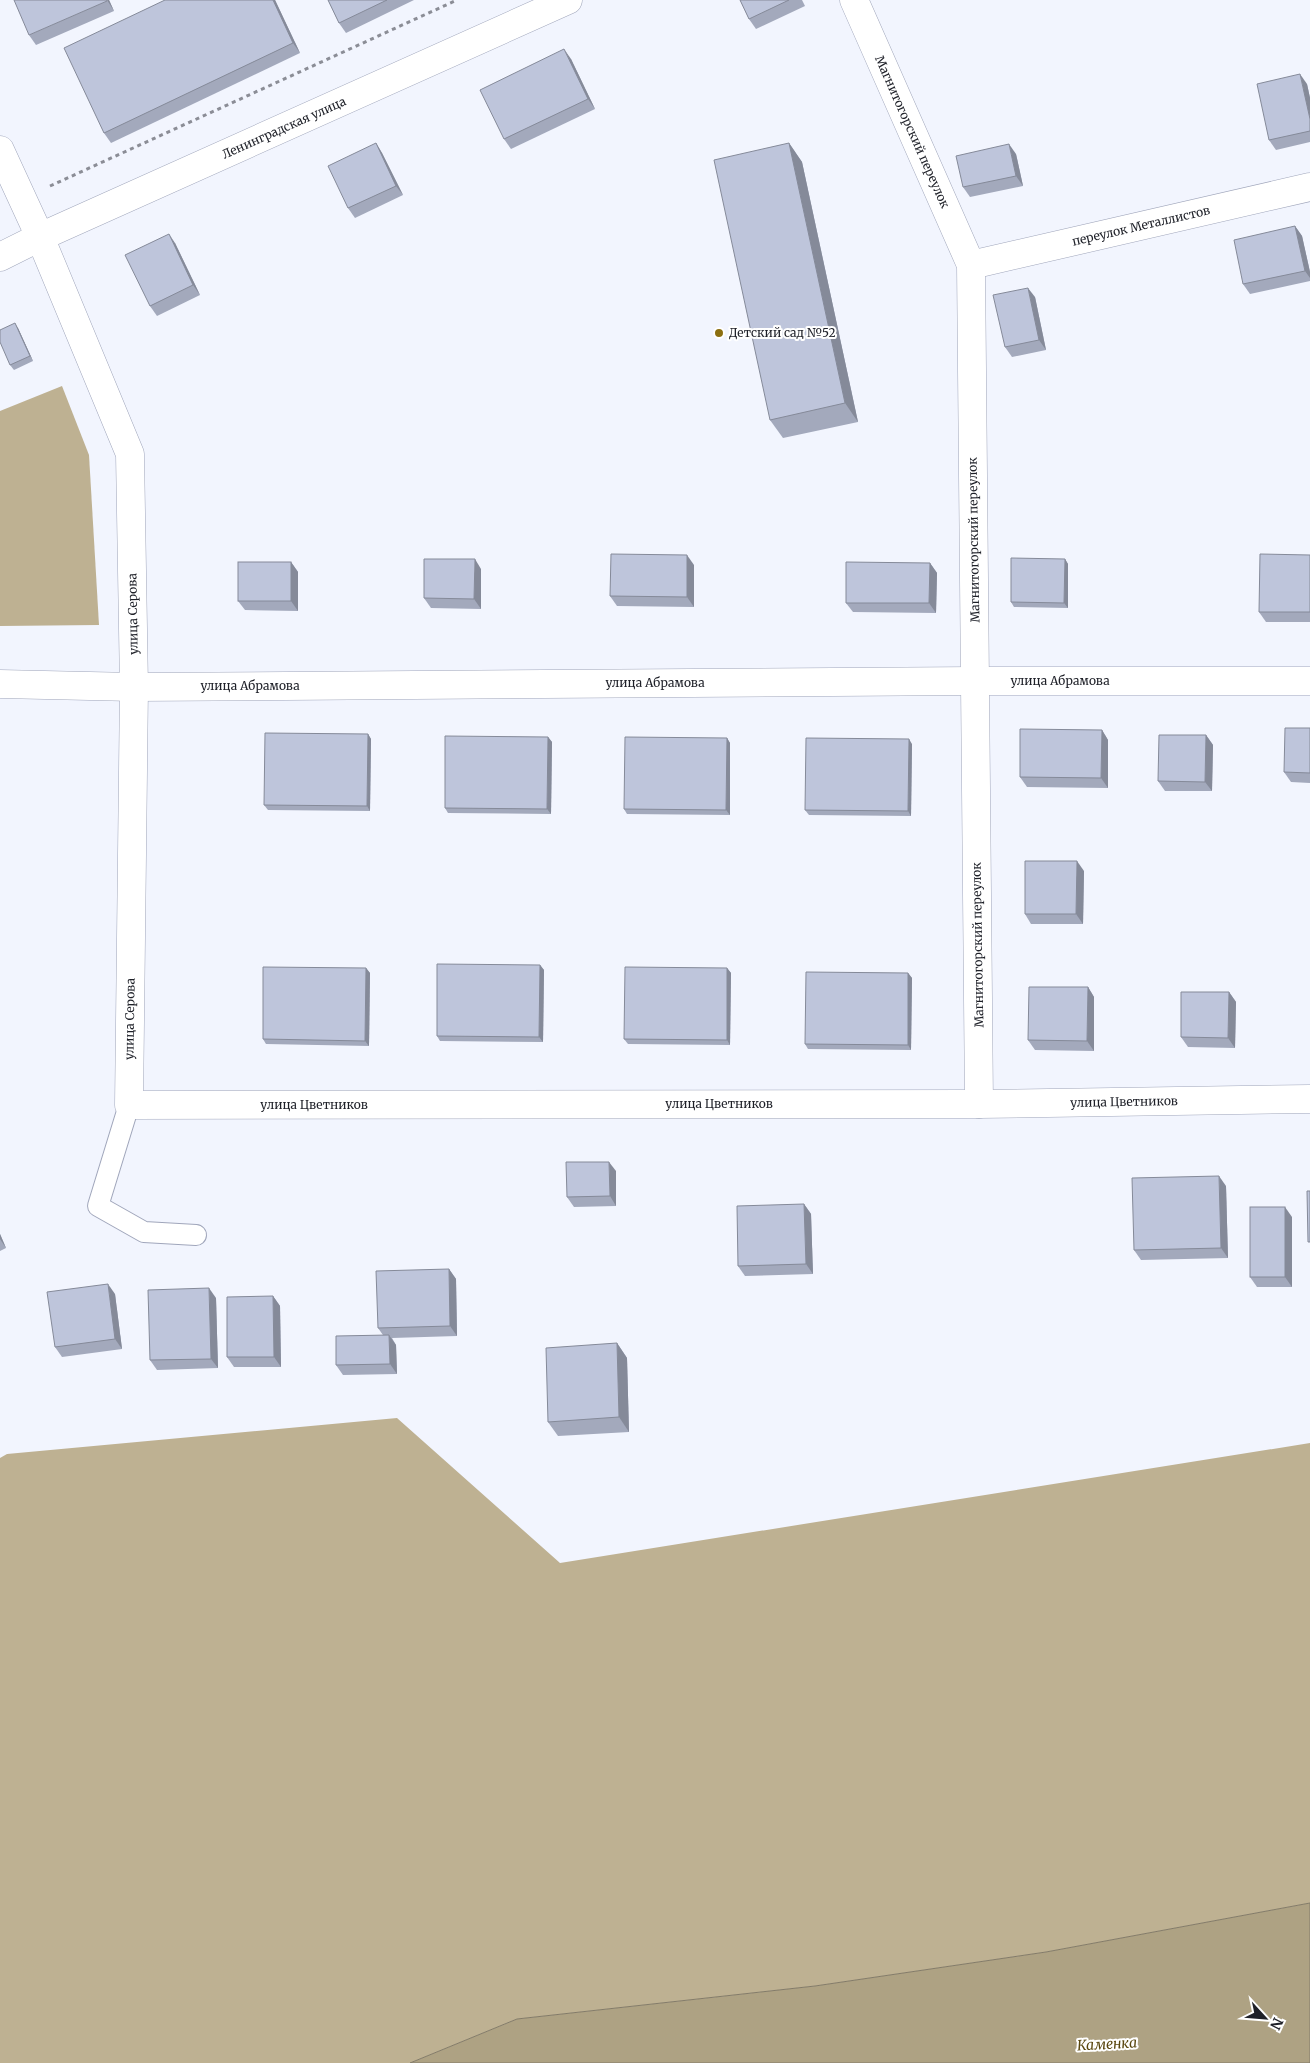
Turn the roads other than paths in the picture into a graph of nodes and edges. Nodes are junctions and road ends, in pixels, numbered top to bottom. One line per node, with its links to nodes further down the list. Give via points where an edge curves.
1 (568, 0): 5 (street, Ленинградская улица)
2 (854, 0): 7 (street, Магнитогорский переулок)
3 (0, 150): 5 (street, улица Серова)
4 (1310, 187): 7 (street, переулок Металлистов)
5 (40, 237): 6 (street, Ленинградская улица); 11 (street, улица Серова, via 130,454)
6 (0, 257)
7 (971, 265): 8 (street, Магнитогорский переулок)
8 (975, 681): 9 (street, улица Абрамова); 11 (street, улица Абрамова); 13 (street, Магнитогорский переулок)
9 (1310, 681)
10 (0, 684): 11 (street, улица Абрамова)
11 (134, 687): 14 (street, улица Серова)
12 (1310, 1099): 13 (street, улица Цветников)
13 (979, 1104): 14 (street, улица Цветников)
14 (129, 1105): 15 (lane, via 98,1206 144,1232)
15 (196, 1235)

